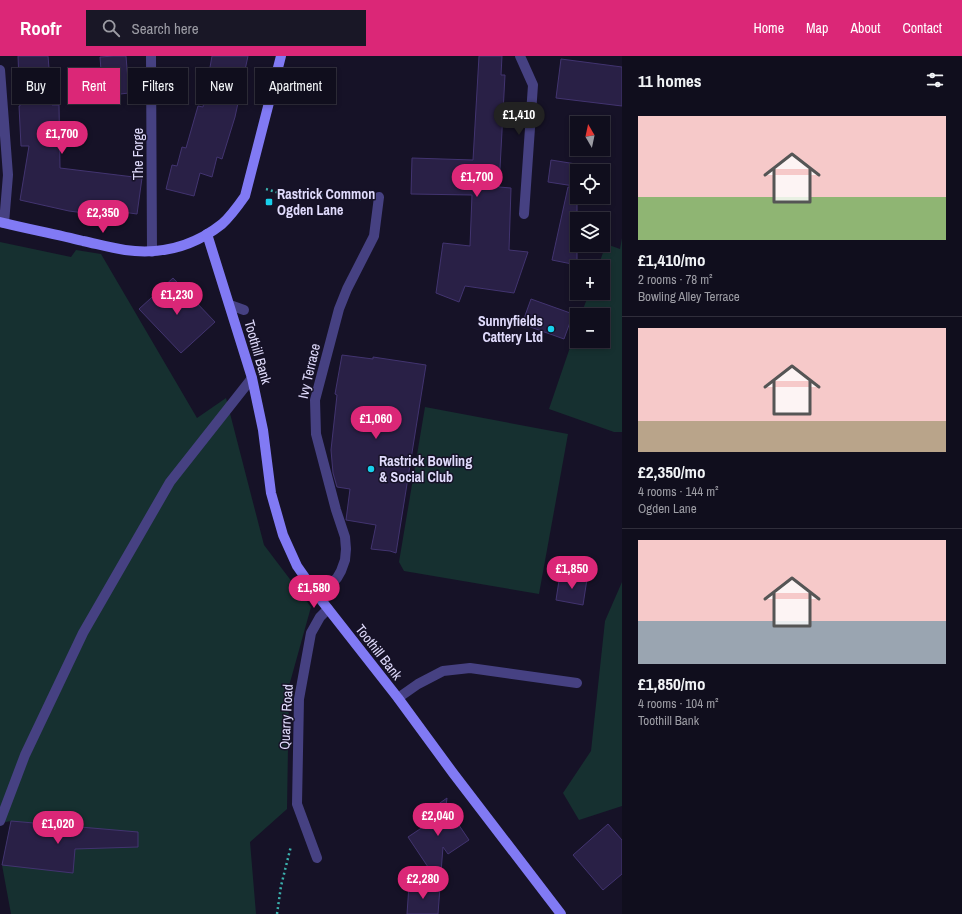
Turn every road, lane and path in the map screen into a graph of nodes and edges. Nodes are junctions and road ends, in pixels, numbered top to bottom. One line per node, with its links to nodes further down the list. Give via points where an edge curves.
1 (151, 56): 11 (street, The Forge)
2 (281, 56): 10 (street, via 246,196 223,223)
3 (520, 56): 8 (street, via 533,86)
4 (0, 70): 9 (street, via 8,175)
5 (276, 192): 7 (path)
6 (379, 197): 15 (street, Ivy Terrace, via 374,236 339,309 315,400 316,434 345,537 346,549 345,560 337,578)
7 (353, 198)
8 (524, 214)
9 (2, 222): 11 (street, via 125,250)
10 (208, 234): 11 (street, via 172,250); 12 (street, Toothill Bank)
11 (152, 252)
12 (230, 306): 13 (street); 14 (street, Toothill Bank)
13 (244, 310)
14 (252, 378): 15 (street, Toothill Bank, via 263,430 271,493 283,534 297,566); 19 (street, via 170,482 83,633 25,755)
15 (318, 596): 16 (street, Toothill Bank)
16 (328, 609): 18 (street, Toothill Bank); 21 (street, Quarry Road, via 311,633 299,699 297,804)
17 (577, 682): 18 (street, via 470,668 443,671)
18 (398, 698): 23 (street, Toothill Bank)
19 (0, 821)
20 (291, 844): 22 (path)
21 (317, 858)
22 (277, 914)
23 (561, 914)

